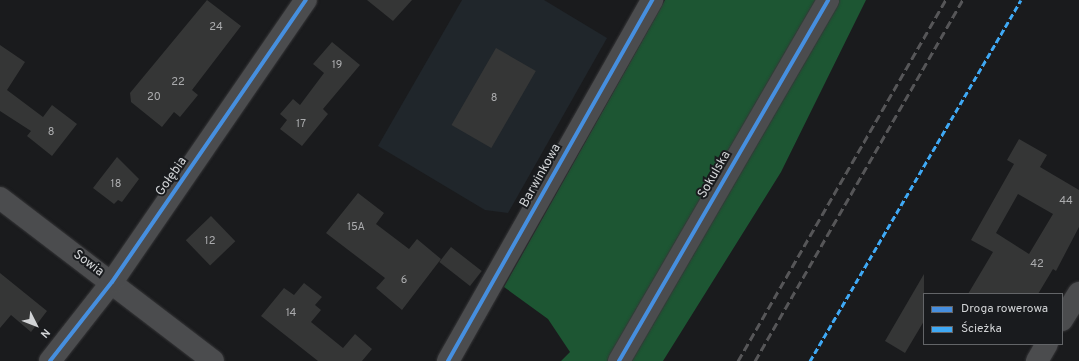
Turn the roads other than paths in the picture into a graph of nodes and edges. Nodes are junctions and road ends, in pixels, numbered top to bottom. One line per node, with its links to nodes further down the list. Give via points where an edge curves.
1 (306, 0): 5 (street, Gołębia)
2 (652, 0): 11 (street, Barwinkowa)
3 (828, 0): 12 (street, Sokulska)
4 (0, 198): 5 (street, Sowia)
5 (112, 282): 9 (street, Gołębia); 10 (street, Sowia)
6 (1079, 294): 7 (street)
7 (1063, 318)
8 (1046, 345): 13 (street)
9 (50, 361)
10 (213, 361)
11 (448, 361)
12 (619, 361)
13 (1037, 361)

